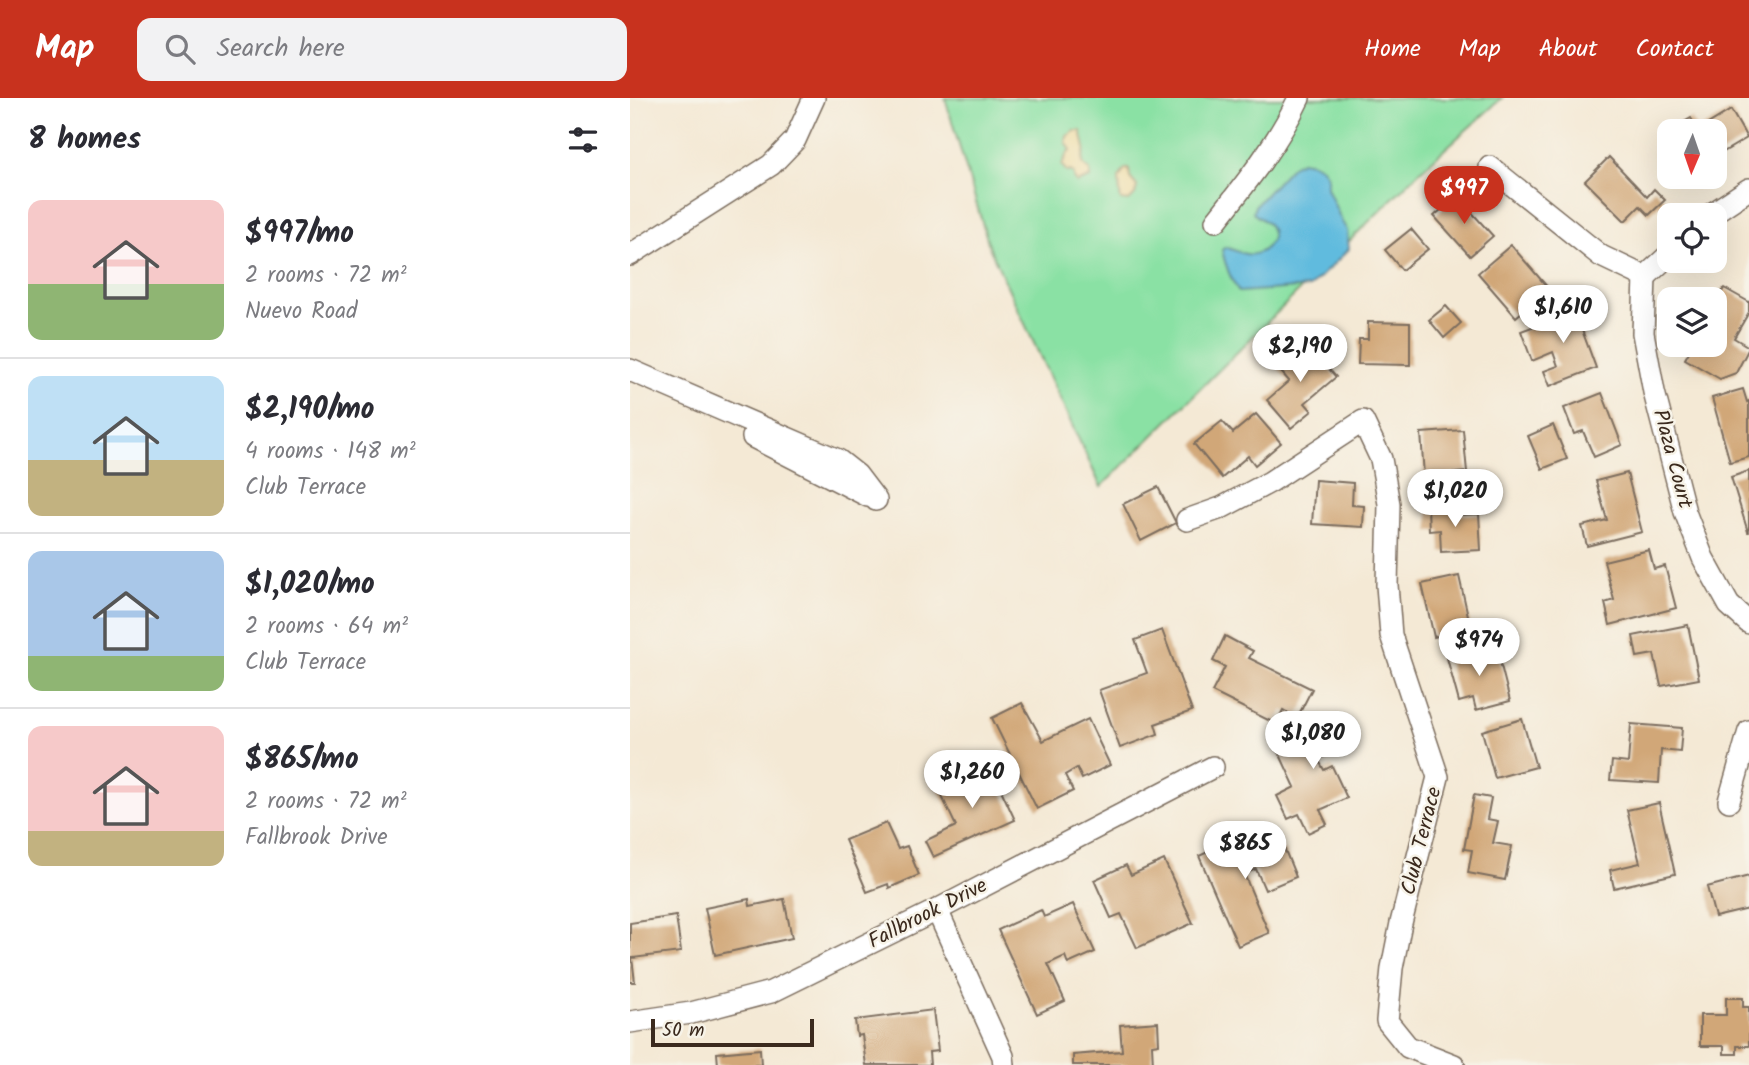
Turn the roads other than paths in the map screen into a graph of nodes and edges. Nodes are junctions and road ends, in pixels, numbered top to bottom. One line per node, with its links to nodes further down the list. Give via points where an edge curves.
1 (814, 98): 7 (street, via 795,140 771,165)
2 (1299, 98): 6 (street, via 1256,170)
3 (1490, 167): 9 (street, via 1601,256)
4 (1749, 189): 5 (street)
5 (1727, 204)
6 (1216, 220)
7 (630, 255)
8 (1657, 266): 9 (street)
9 (1645, 277): 13 (street, Plaza Court, via 1643,334 1685,512 1729,605)
10 (630, 372): 11 (street, via 838,460)
11 (876, 500)
12 (1187, 520): 20 (street, Club Terrace, via 1222,508 1270,482 1363,421 1381,459 1389,504 1391,635 1438,777 1396,945 1387,1021 1408,1047)
13 (1749, 623)
14 (1749, 731): 16 (street)
15 (1213, 767): 17 (street, Fallbrook Drive)
16 (1729, 801)
17 (937, 910): 18 (street, Fallbrook Drive, via 771,992); 19 (street)
18 (630, 1023)
19 (1004, 1065)
20 (1454, 1065)

